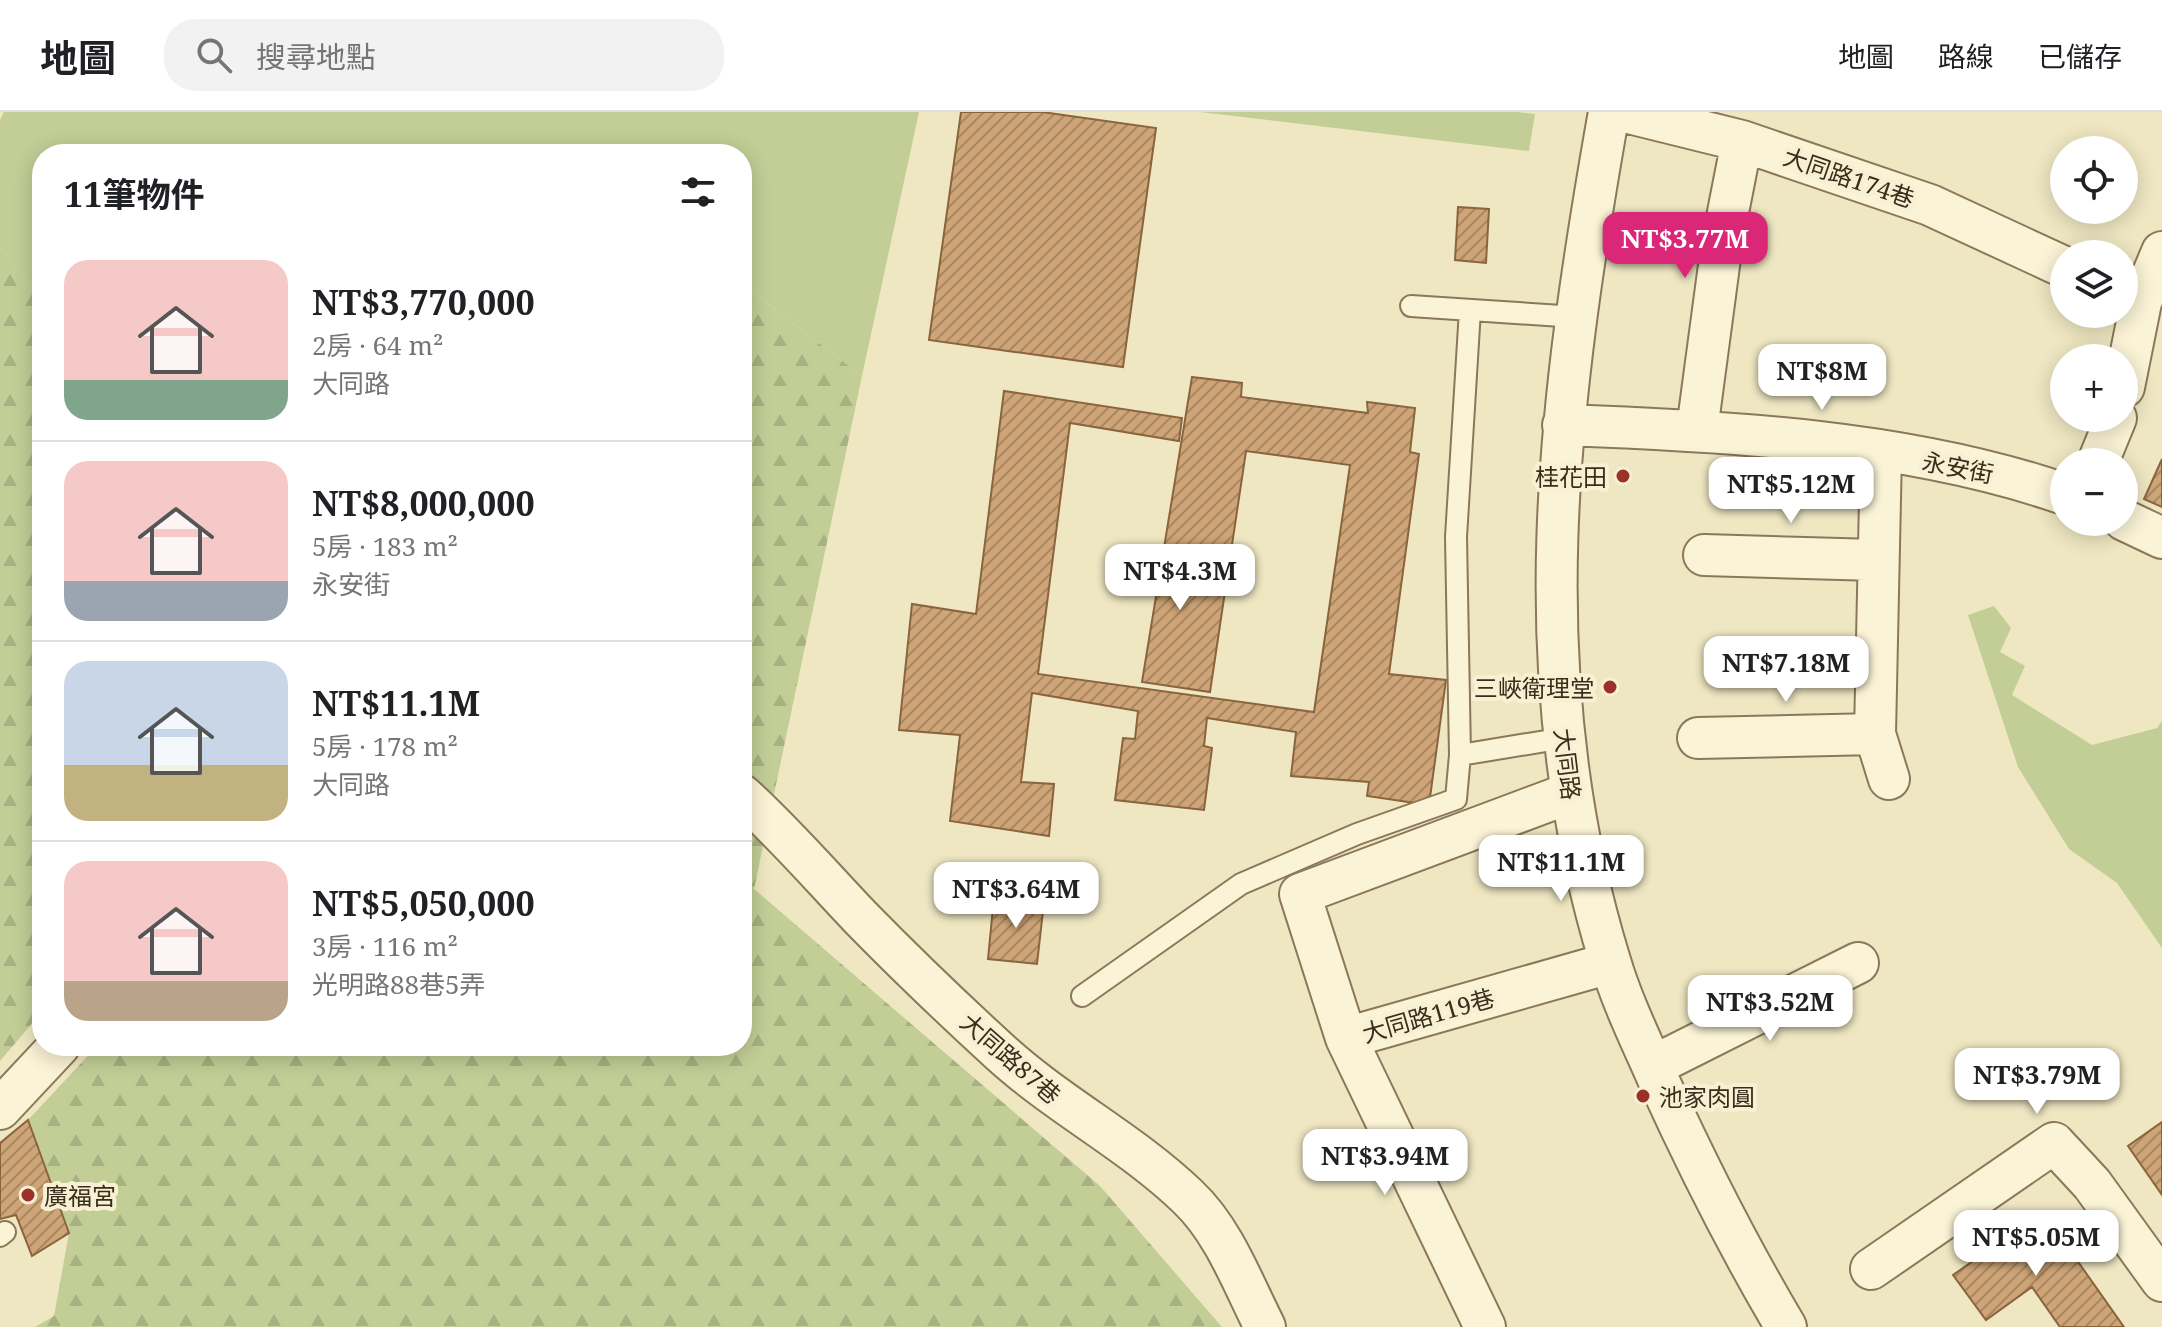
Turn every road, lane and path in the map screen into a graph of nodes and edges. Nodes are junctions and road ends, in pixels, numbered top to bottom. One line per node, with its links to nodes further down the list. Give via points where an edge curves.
1 (1609, 112): 9 (street, 大同路)
2 (1625, 112): 3 (street, 大同路174巷)
3 (1742, 141): 5 (street, 大同路174巷, via 1930,205); 11 (street, via 1722,243)
4 (2162, 252): 6 (street)
5 (2050, 261)
6 (2138, 289)
7 (1411, 306): 8 (lane)
8 (1470, 310): 9 (lane); 21 (lane, via 1456,537)
9 (1577, 317): 10 (street, 大同路)
10 (1563, 425): 11 (street, 永安街); 19 (street, 大同路, via 1556,662)
11 (1697, 430): 12 (street, 永安街)
12 (1881, 452): 13 (street, 永安街); 17 (street)
13 (2050, 489)
14 (2138, 527): 15 (street)
15 (2162, 538)
16 (1704, 555): 17 (street)
17 (1876, 560): 18 (street)
18 (1875, 734): 20 (street); 22 (street)
19 (1564, 738): 21 (lane); 23 (street, 大同路)
20 (1698, 738)
21 (1460, 755): 27 (lane, via 1456,799 1241,884)
22 (1889, 779)
23 (1570, 793): 25 (street, 大同路); 28 (street, 大同路119巷, via 1300,894)
24 (752, 804): 35 (street, 大同路87巷, via 1001,1053 1190,1199 1220,1238)
25 (1610, 963): 28 (street, 大同路119巷); 30 (street, 大同路)
26 (1858, 963): 30 (street)
27 (1082, 996)
28 (1346, 1038): 36 (street)
29 (50, 1056): 31 (street)
30 (1653, 1066): 34 (street, 大同路, via 1709,1193)
31 (0, 1109)
32 (1871, 1269): 33 (street, via 2054,1143 2092,1184)
33 (2162, 1281)
34 (1779, 1325)
35 (1265, 1327)
36 (1485, 1327)

